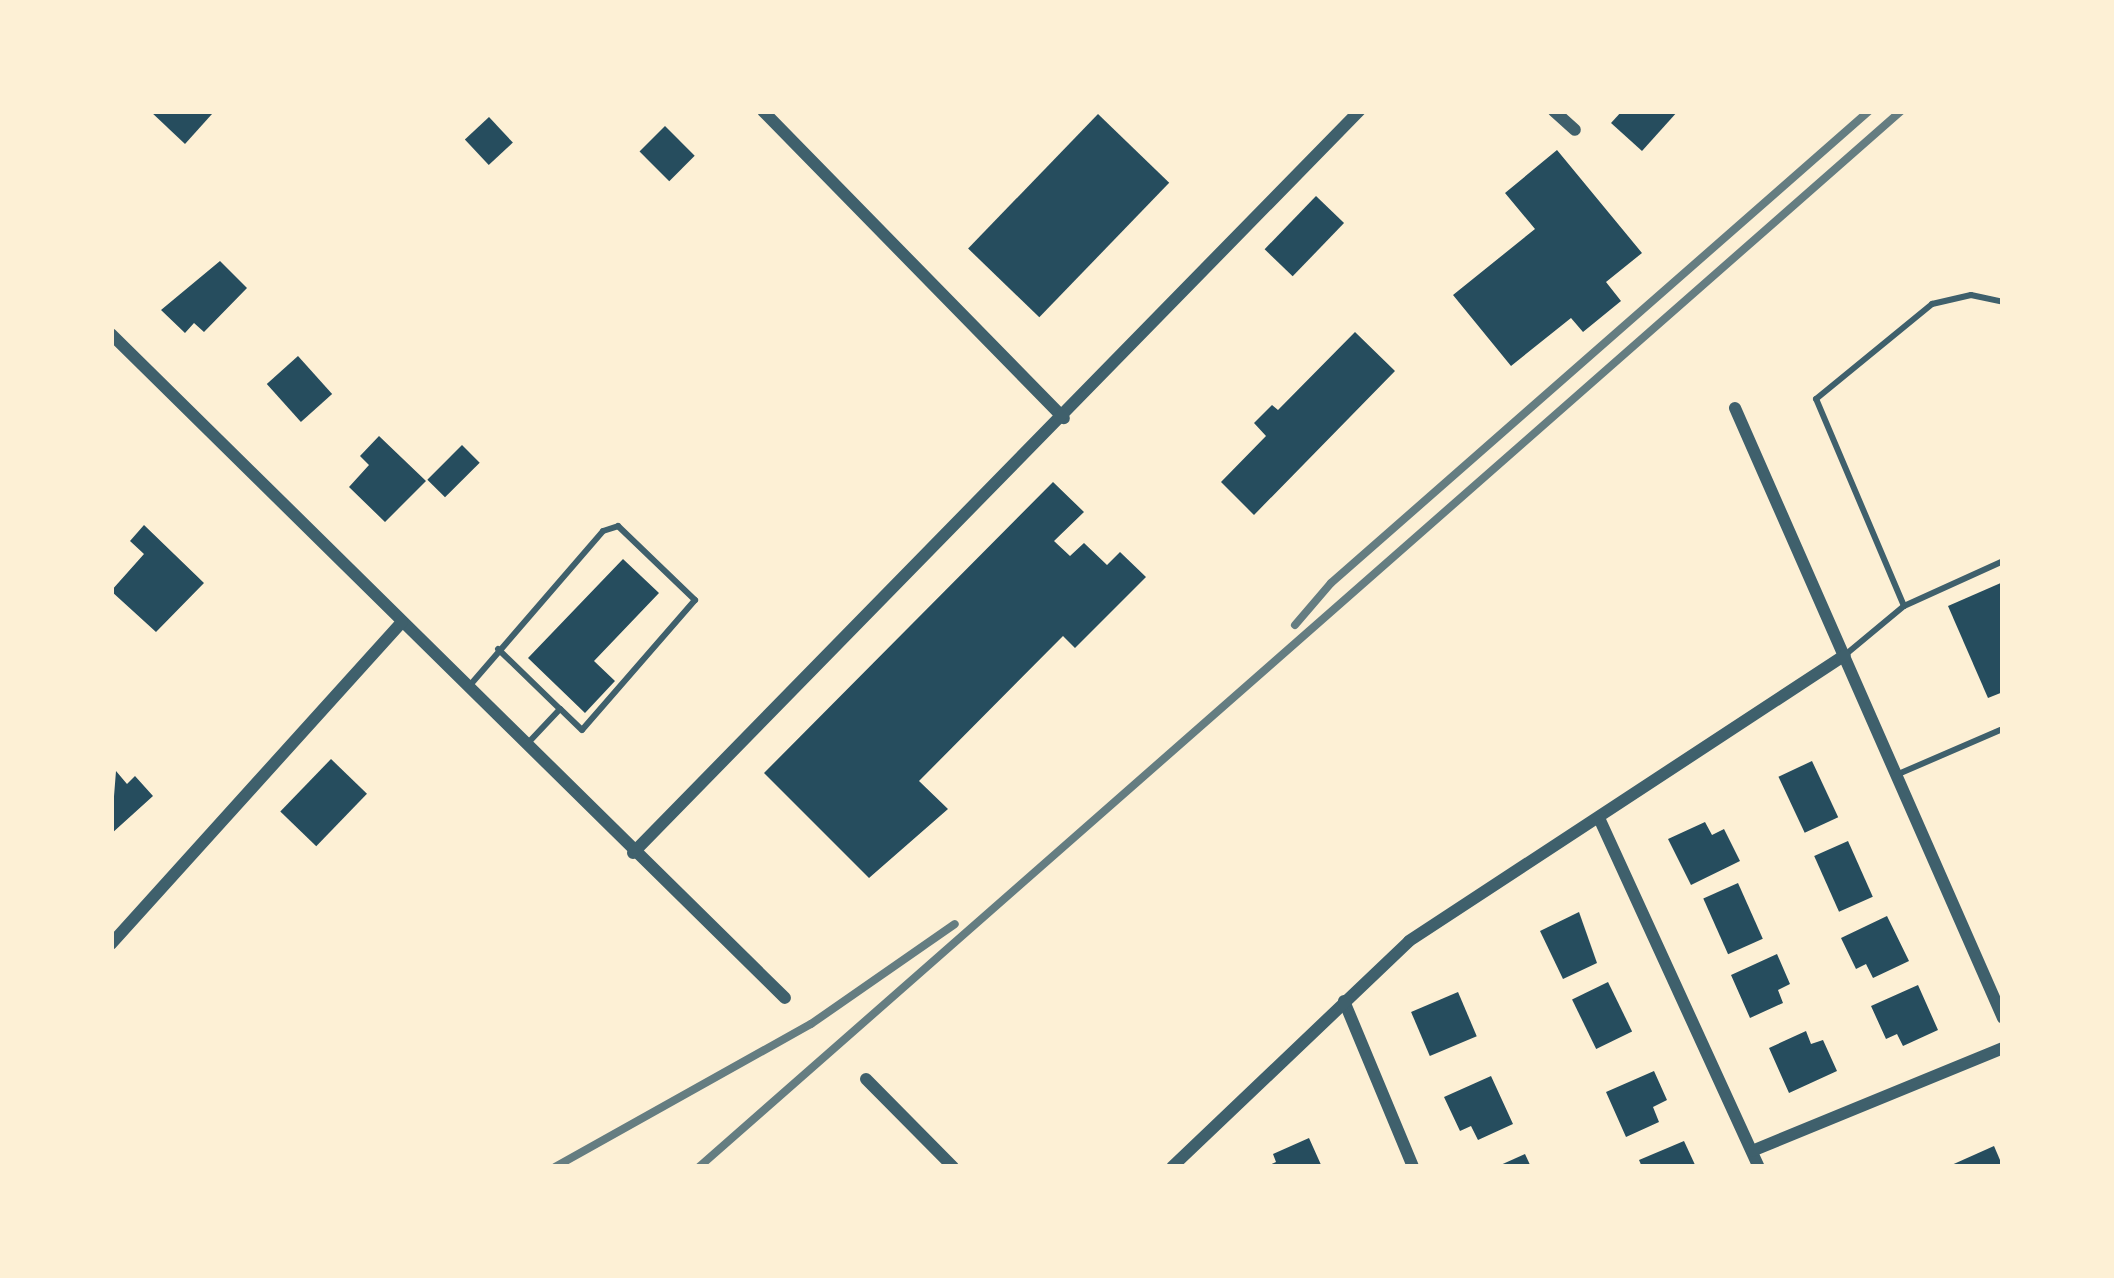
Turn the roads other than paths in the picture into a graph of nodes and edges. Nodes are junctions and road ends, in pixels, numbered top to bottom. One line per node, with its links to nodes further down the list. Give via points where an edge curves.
1 (763, 111): 8 (street)
2 (1359, 111): 8 (street)
3 (1554, 111): 4 (street)
4 (1575, 130)
5 (2003, 302): 10 (lane, via 1971,295 1932,304 1816,399)
6 (111, 334): 11 (street)
7 (1735, 408): 13 (street)
8 (1064, 418): 20 (street)
9 (2003, 561): 10 (lane)
10 (1904, 605): 13 (lane)
11 (402, 622): 14 (street); 21 (street)
12 (498, 649): 14 (lane); 15 (lane); 15 (lane, via 587,544 618,526 695,600 582,730)
13 (1845, 655): 18 (street); 19 (street)
14 (467, 688): 17 (street)
15 (560, 709): 17 (lane)
16 (2003, 730): 18 (lane)
17 (525, 746): 20 (street)
18 (1896, 775): 24 (street)
19 (1599, 818): 23 (street, via 1423,931); 27 (street)
20 (633, 854): 22 (street)
21 (111, 944)
22 (785, 998)
23 (1345, 1001): 29 (street); 30 (street)
24 (2003, 1018)
25 (2003, 1048): 27 (street)
26 (866, 1078): 28 (street)
27 (1752, 1151): 31 (street)
28 (953, 1167)
29 (1172, 1167)
30 (1414, 1167)
31 (1760, 1167)

